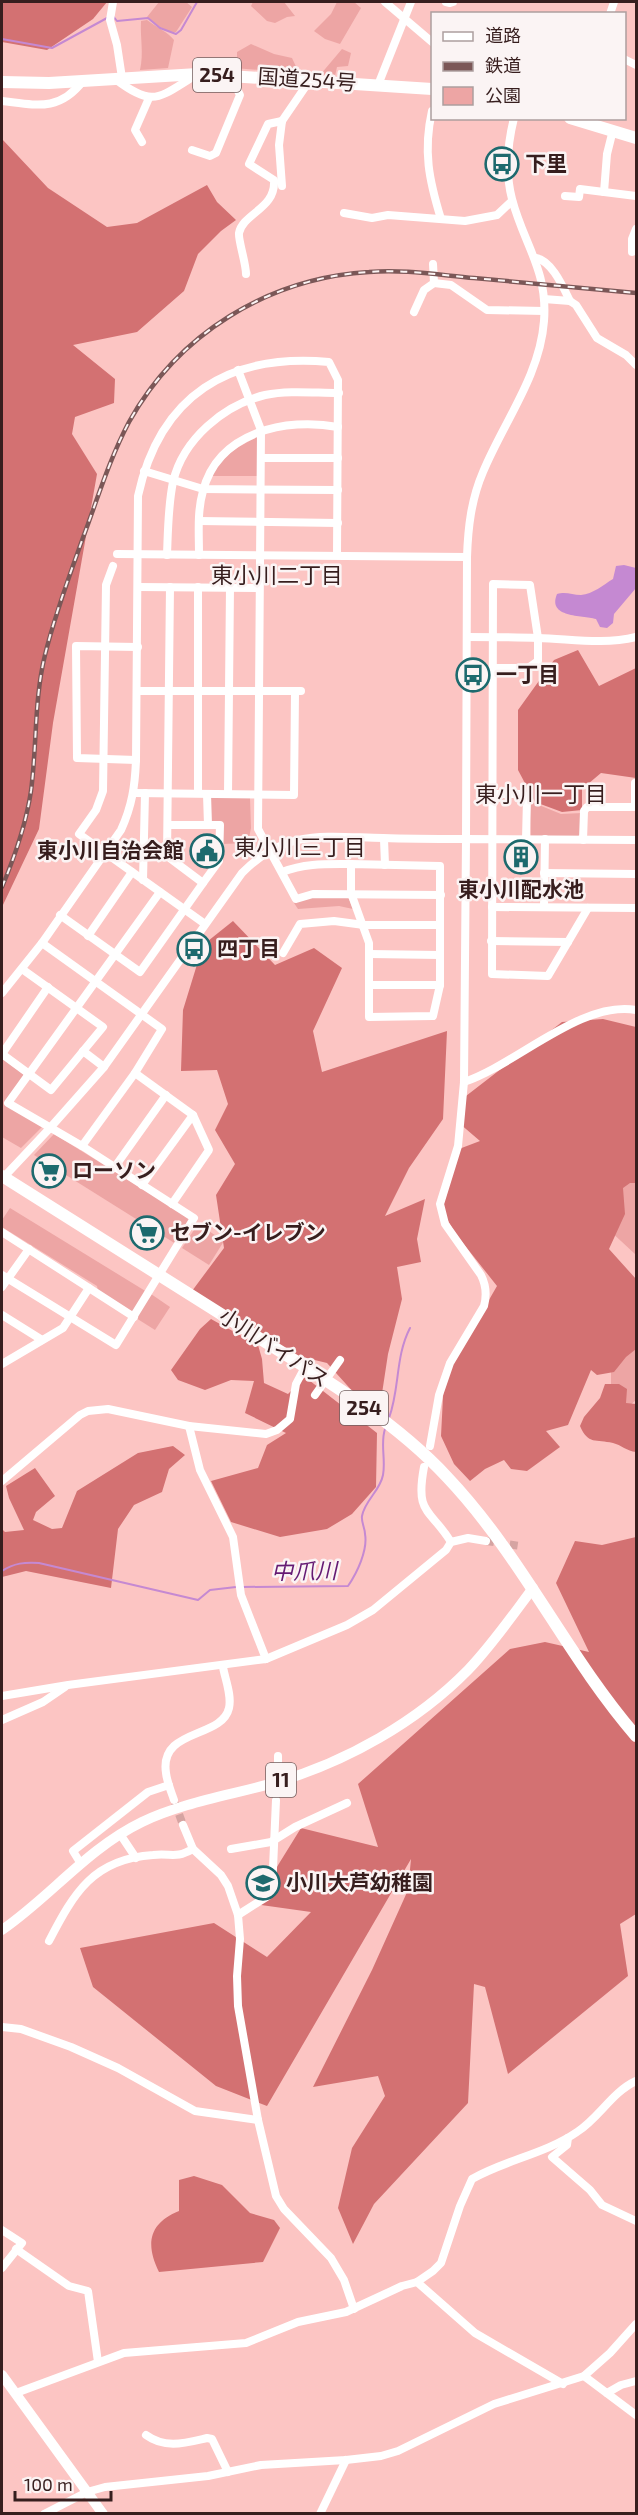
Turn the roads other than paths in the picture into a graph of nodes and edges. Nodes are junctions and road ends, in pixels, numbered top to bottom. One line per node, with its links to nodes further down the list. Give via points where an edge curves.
1 (113, 2): 10 (street, via 110,20 117,45)
2 (385, 2): 6 (street)
3 (411, 2): 6 (street)
4 (446, 2): 5 (street)
5 (453, 2)
6 (404, 19): 7 (street); 14 (street)
7 (431, 41)
8 (198, 74): 9 (highway, 国道254号 / 254); 10 (highway, 国道254号 / 254); 16 (street, via 160,96)
9 (238, 75): 11 (highway, 国道254号 / 254); 25 (street, via 236,87 240,95 216,153 210,156)
10 (119, 78): 12 (highway, 国道254号 / 254); 16 (street, via 136,94)
11 (310, 80): 14 (highway, 国道254号 / 254); 21 (street)
12 (83, 81): 13 (highway, 国道254号 / 254); 17 (street, via 74,92 47,106)
13 (2, 82)
14 (378, 85): 15 (highway, 国道254号 / 254)
15 (431, 89)
16 (149, 98): 24 (street, via 135,130)
17 (2, 101)
18 (431, 117): 32 (street, via 427,141 429,181)
19 (514, 120): 30 (street, via 507,161)
20 (577, 120): 22 (highway)
21 (282, 122): 26 (street); 37 (street, via 268,124 249,164 274,180 275,190 266,204 242,225 239,234)
22 (613, 130): 23 (highway); 27 (street)
23 (636, 138)
24 (142, 142)
25 (192, 150)
26 (282, 186)
27 (604, 192): 28 (street, via 580,189 579,197); 29 (street)
28 (565, 196)
29 (636, 196)
30 (512, 201): 32 (street, via 494,216 465,221); 35 (street)
31 (344, 213): 32 (street, via 372,218 388,215)
32 (441, 219)
33 (636, 229): 34 (street)
34 (632, 252)
35 (536, 258): 39 (street); 40 (street, via 543,259)
36 (433, 264): 38 (street)
37 (246, 274)
38 (434, 283): 41 (street, via 451,285 491,311); 42 (street, via 424,290)
39 (544, 299): 40 (street); 41 (street)
40 (570, 301): 43 (street, via 597,339)
41 (544, 311): 65 (street, via 534,366 476,492)
42 (414, 312)
43 (636, 364)
44 (238, 370): 45 (street, via 286,360 329,362 338,380); 46 (street); 51 (street, via 200,390 174,414 154,445)
45 (339, 393): 46 (street, via 289,392); 47 (street)
46 (249, 400): 48 (street); 52 (street, via 202,431 189,447)
47 (338, 427): 48 (street, via 283,426); 50 (street)
48 (261, 430): 49 (street); 53 (street, via 226,452 213,467)
49 (261, 458): 50 (street); 54 (street)
50 (338, 459): 55 (street)
51 (144, 471): 52 (street); 60 (street, via 138,496)
52 (173, 480): 53 (street); 61 (street)
53 (203, 489): 54 (street); 56 (street)
54 (260, 489): 55 (street); 57 (street)
55 (338, 490): 58 (street)
56 (199, 521): 57 (street); 62 (street)
57 (259, 522): 58 (street); 63 (street)
58 (338, 523): 64 (street)
59 (117, 554): 60 (street)
60 (138, 555): 61 (street); 67 (street)
61 (167, 555): 62 (street)
62 (199, 555): 63 (street)
63 (259, 555): 64 (street); 71 (street)
64 (338, 555): 65 (street)
65 (467, 557): 72 (street)
66 (113, 566): 76 (street, via 106,585)
67 (138, 587): 68 (street); 77 (street)
68 (170, 587): 69 (street); 80 (street)
69 (198, 587): 70 (street); 81 (street)
70 (230, 587): 71 (street); 82 (street)
71 (259, 588): 83 (street)
72 (467, 637): 73 (street); 98 (street)
73 (493, 637): 75 (street); 75 (street, via 493,584 502,584 530,585); 78 (street)
74 (636, 637): 75 (street, via 616,642)
75 (538, 638): 78 (street, via 538,661 528,668)
76 (106, 647): 77 (street); 84 (street); 84 (street, via 76,646 77,758)
77 (138, 647): 79 (street)
78 (493, 668): 93 (street)
79 (137, 691): 80 (street); 85 (street)
80 (168, 691): 81 (street); 89 (street)
81 (198, 691): 82 (street); 90 (street)
82 (228, 691): 83 (street); 91 (street)
83 (259, 692): 92 (street); 92 (street, via 298,691 294,795)
84 (105, 760): 85 (street); 105 (street, via 101,800 78,834)
85 (136, 760): 87 (street)
86 (635, 783): 94 (street)
87 (135, 793): 88 (street); 105 (street, via 121,830)
88 (144, 793): 89 (street); 112 (street)
89 (168, 793): 90 (street); 95 (street)
90 (203, 794): 91 (street); 96 (street)
91 (228, 794): 92 (street)
92 (258, 794): 104 (street, via 258,828)
93 (492, 794): 99 (street); 100 (street, via 527,798)
94 (636, 807): 102 (street, via 586,807)
95 (168, 825): 96 (street); 113 (street, via 167,856)
96 (208, 825): 113 (street, via 220,825 219,861)
97 (384, 838): 98 (street); 104 (street, via 308,837); 107 (street)
98 (466, 839): 99 (street); 148 (street)
99 (491, 839): 100 (street); 117 (street)
100 (526, 839): 101 (street)
101 (544, 839): 102 (street); 110 (street)
102 (583, 840): 103 (street)
103 (636, 840)
104 (269, 850): 109 (street); 123 (street, via 242,873)
105 (104, 852): 108 (street); 122 (street)
106 (351, 864): 107 (street); 109 (street, via 314,863); 115 (street)
107 (385, 865): 116 (street, via 440,866)
108 (132, 872): 112 (street); 126 (street)
109 (282, 872): 115 (street, via 296,899 313,894)
110 (544, 873): 111 (street); 118 (street)
111 (636, 874)
112 (143, 880): 114 (street)
113 (203, 883): 121 (street)
114 (160, 892): 121 (street); 133 (street)
115 (351, 893): 116 (street); 124 (street)
116 (441, 895): 125 (street)
117 (492, 907): 118 (street); 127 (street)
118 (544, 907): 119 (street)
119 (588, 908): 120 (street); 128 (street)
120 (636, 908)
121 (185, 910): 123 (street); 133 (street, via 140,972)
122 (60, 915): 126 (street); 129 (street)
123 (205, 924): 142 (street)
124 (364, 925): 125 (street); 130 (street, via 334,921 300,924); 131 (street)
125 (440, 925): 132 (street)
126 (88, 936): 133 (street)
127 (491, 941): 128 (street); 128 (street, via 490,971 494,976 548,976)
128 (568, 942)
129 (42, 944): 134 (street); 135 (street)
130 (283, 953)
131 (369, 954): 132 (street); 137 (street)
132 (440, 955): 136 (street)
133 (114, 956): 135 (street)
134 (22, 969): 138 (street); 139 (street)
135 (96, 982): 140 (street); 142 (street)
136 (440, 985): 137 (street); 137 (street, via 433,1016 369,1017)
137 (369, 986)
138 (48, 987): 140 (street); 144 (street)
139 (2, 993)
140 (77, 1008): 143 (street, via 103,1027); 147 (street)
141 (636, 1011): 148 (street, via 624,1008 567,1026 482,1076)
142 (142, 1014): 145 (street); 146 (street, via 162,1029)
143 (83, 1051): 145 (street); 147 (street, via 51,1090)
144 (2, 1054): 147 (street)
145 (104, 1067): 151 (street)
146 (135, 1073): 149 (street); 152 (street)
147 (28, 1074): 151 (street, via 8,1103)
148 (464, 1082): 172 (street, via 458,1146 440,1204 441,1215 482,1275 486,1298 450,1363)
149 (166, 1095): 150 (street); 153 (street)
150 (193, 1115): 155 (street); 156 (street, via 210,1150)
151 (50, 1128): 152 (street); 154 (street)
152 (82, 1146): 153 (street)
153 (114, 1168): 155 (street)
154 (2, 1178): 159 (highway, 小川バイパス / 254)
155 (142, 1185): 156 (street)
156 (172, 1204): 159 (street, via 194,1218)
157 (2, 1232): 158 (street)
158 (29, 1249): 160 (street); 162 (street)
159 (159, 1276): 164 (street); 169 (highway, 小川バイパス / 254)
160 (5, 1277): 161 (street); 165 (street)
161 (2, 1287)
162 (89, 1288): 164 (street); 165 (street)
163 (2, 1316): 166 (street)
164 (134, 1317): 165 (street, via 116,1345)
165 (71, 1318): 166 (street, via 63,1328)
166 (42, 1340): 168 (street)
167 (340, 1360): 170 (street)
168 (2, 1364)
169 (305, 1367): 171 (street, via 296,1384 290,1419 277,1430 266,1434); 177 (highway, 小川バイパス / 254, via 427,1456 491,1528)
170 (315, 1395)
171 (189, 1425): 174 (street, via 108,1409 88,1411); 178 (street, via 200,1470 233,1537 241,1595)
172 (429, 1446)
173 (424, 1467): 176 (street, via 424,1508)
174 (2, 1481)
175 (486, 1541): 176 (street, via 468,1538)
176 (451, 1542): 178 (street, via 373,1610)
177 (533, 1588): 183 (highway, 小川バイパス / 254, via 588,1673); 191 (main road, 11, via 467,1670 430,1703 381,1736 327,1764 278,1782 162,1813)
178 (266, 1659): 179 (street)
179 (222, 1666): 180 (street); 186 (street, via 230,1697 226,1715 174,1746 166,1769)
180 (68, 1685): 181 (street); 182 (street, via 43,1702)
181 (2, 1696)
182 (2, 1720)
183 (636, 1736)
184 (278, 1756): 185 (street)
185 (278, 1772)
186 (169, 1785): 187 (street); 196 (street, via 147,1792 76,1847 74,1855)
187 (174, 1800)
188 (276, 1800): 192 (street)
189 (347, 1803): 192 (street)
190 (183, 1825): 193 (street)
191 (120, 1834): 195 (street); 196 (main road, 11)
192 (274, 1840): 194 (street); 197 (street, via 272,1891)
193 (193, 1849): 195 (street, via 180,1856); 197 (street, via 220,1875 234,1897)
194 (231, 1849)
195 (136, 1858): 199 (street, via 111,1864 79,1890)
196 (81, 1864): 198 (main road, 11)
197 (238, 1915): 202 (street, via 238,2006)
198 (2, 1930)
199 (49, 1941)
200 (2, 2027): 202 (street, via 21,2029 71,2047 195,2111)
201 (636, 2081): 203 (street)
202 (258, 2120): 209 (street, via 276,2196 331,2258)
203 (568, 2138): 204 (street, via 567,2145 552,2157 602,2205); 208 (street, via 472,2179 441,2263)
204 (636, 2221)
205 (2, 2230): 206 (street, via 22,2243)
206 (16, 2249): 207 (street); 211 (street, via 69,2286 87,2291)
207 (2, 2268)
208 (417, 2282): 209 (street); 215 (street, via 476,2333)
209 (354, 2309): 211 (street, via 298,2322 246,2343 142,2350)
210 (636, 2324): 213 (street)
211 (98, 2362): 216 (street)
212 (2, 2375): 216 (main road)
213 (584, 2376): 215 (street); 217 (street)
214 (636, 2381): 217 (street)
215 (563, 2384): 220 (street, via 494,2404 398,2451)
216 (16, 2393): 222 (main road)
217 (607, 2393): 218 (street)
218 (636, 2415)
219 (146, 2435): 221 (street, via 169,2445 212,2439)
220 (346, 2460): 221 (street, via 261,2465); 225 (street)
221 (228, 2472): 222 (street)
222 (87, 2492): 223 (street); 224 (main road)
223 (44, 2514)
224 (103, 2514)
225 (320, 2514)

